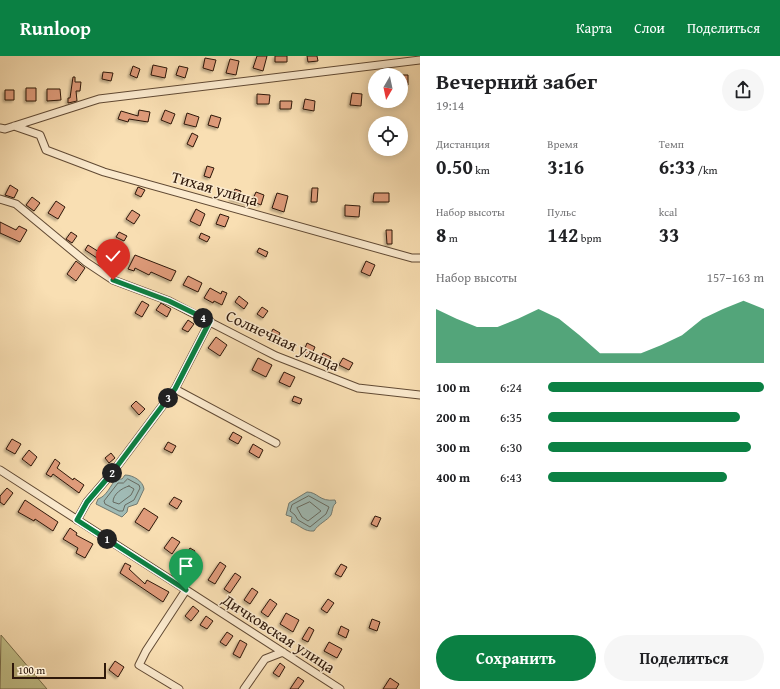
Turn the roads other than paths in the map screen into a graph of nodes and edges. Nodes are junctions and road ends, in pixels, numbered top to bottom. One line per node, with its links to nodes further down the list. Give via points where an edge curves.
1 (420, 60): 2 (street, via 99,99)
2 (14, 126): 3 (street); 5 (street, Тихая улица, via 40,135 46,150 104,172 412,258)
3 (0, 128)
4 (0, 199): 6 (street, Солнечная улица, via 16,204 86,262 113,280 169,301)
5 (420, 258)
6 (210, 321): 7 (street); 8 (street, Солнечная улица, via 276,356 358,388)
7 (175, 389): 9 (street); 11 (street, via 87,502)
8 (420, 395)
9 (276, 443)
10 (0, 470): 11 (street, Дичковская улица)
11 (77, 520): 12 (street, Дичковская улица)
12 (186, 590): 13 (street, Дичковская улица); 14 (street, via 139,665)
13 (283, 652): 15 (street, via 265,659); 16 (street, Дичковская улица)
14 (180, 689)
15 (244, 689)
16 (340, 689)

